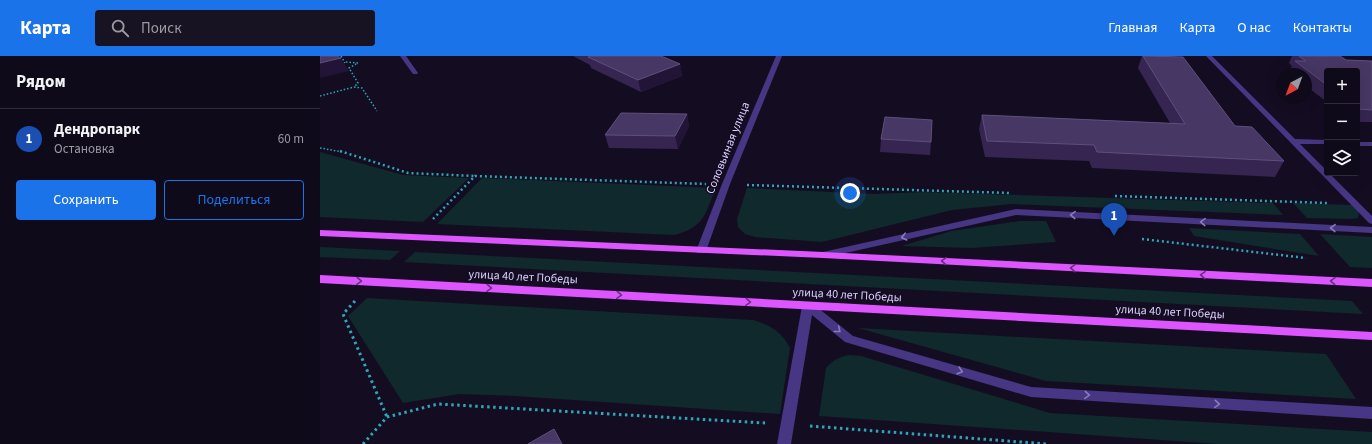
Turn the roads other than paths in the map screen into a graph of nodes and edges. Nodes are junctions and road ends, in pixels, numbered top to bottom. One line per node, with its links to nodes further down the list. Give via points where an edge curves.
1 (403, 56): 4 (street)
2 (779, 56): 12 (street, Соловьиная улица)
3 (1209, 56): 5 (street)
4 (415, 73)
5 (1292, 141): 6 (street); 9 (street)
6 (1324, 142)
7 (1360, 144): 8 (street)
8 (1372, 144)
9 (1372, 221)
10 (1372, 230): 13 (street, one-way to 13, via 1016,212)
11 (320, 233): 12 (main road)
12 (701, 250): 13 (main road)
13 (823, 255): 15 (main road, one-way to 13)
14 (320, 279): 16 (main road, улица 40 лет Победы, one-way to 16)
15 (1372, 283)
16 (808, 306): 17 (main road, улица 40 лет Победы); 18 (street, one-way to 18, via 849,339 1031,392); 19 (street)
17 (1372, 336)
18 (1372, 413)
19 (784, 444)

